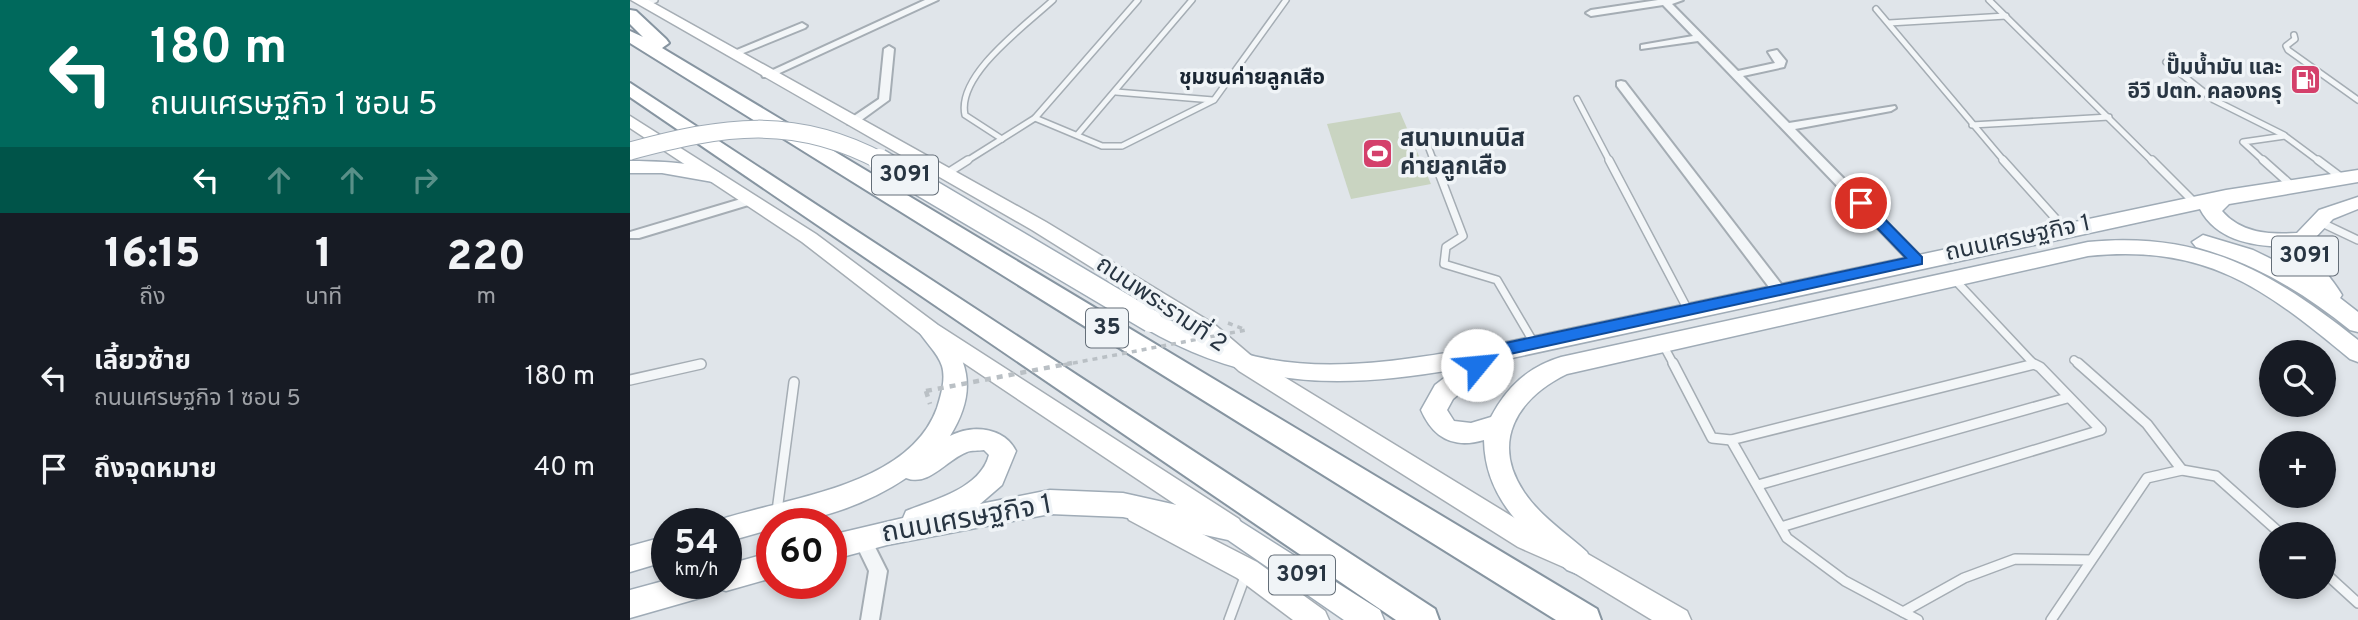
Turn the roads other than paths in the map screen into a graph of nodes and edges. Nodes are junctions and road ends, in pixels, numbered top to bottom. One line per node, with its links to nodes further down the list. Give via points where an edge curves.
1 (933, 0): 23 (street)
2 (1053, 0): 42 (lane, via 965,91 965,115)
3 (1138, 0): 34 (lane)
4 (1192, 0): 28 (lane)
5 (1286, 0): 30 (lane)
6 (1678, 0): 8 (street)
7 (1989, 0): 12 (lane)
8 (1664, 1): 11 (street); 17 (street)
9 (642, 4): 21 (main road, ถนนพระรามที่ 2 / 35); 25 (highway)
10 (1876, 9): 13 (lane)
11 (1591, 13)
12 (2006, 16): 13 (lane); 33 (lane)
13 (1889, 23): 37 (lane)
14 (802, 26): 21 (street)
15 (2294, 35): 31 (lane, via 2288,50)
16 (630, 36): 25 (highway, ถนนพระรามที่ 2 / 35)
17 (1700, 38): 18 (street); 24 (street)
18 (1645, 47)
19 (889, 49): 36 (street, via 884,100)
20 (1773, 52): 24 (street, via 1780,65)
21 (732, 54): 23 (main road, ถนนพระรามที่ 2 / 35)
22 (2166, 62): 40 (lane, via 2214,100)
23 (767, 75): 36 (main road, ถนนพระรามที่ 2 / 35)
24 (1735, 75): 38 (street)
25 (697, 78): 104 (highway, ถนนพระรามที่ 2 / 35)
26 (1621, 84): 61 (street)
27 (631, 89): 103 (highway)
28 (1116, 92): 30 (lane); 39 (lane)
29 (1577, 99): 62 (lane)
30 (1214, 100): 39 (lane, via 1122,146 1102,146)
31 (2358, 100)
32 (1891, 108): 38 (street)
33 (2109, 117): 37 (lane); 51 (lane)
34 (1035, 118): 39 (lane); 42 (lane)
35 (630, 121): 46 (main road)
36 (852, 122): 45 (main road, ถนนพระรามที่ 2 / 35)
37 (1972, 125): 54 (lane)
38 (1786, 127): 59 (street)
39 (1077, 134)
40 (2285, 136): 47 (lane); 48 (lane, via 2243,142)
41 (1425, 138): 66 (lane, via 1463,236 1446,247 1444,264 1497,280)
42 (1002, 139): 45 (lane)
43 (630, 150): 72 (main road, ถนนเศรษฐกิจ 1 / 3091, bridge, via 743,129 807,132 838,141 951,201 1190,344)
44 (630, 167): 46 (main road)
45 (946, 174): 72 (main road, ถนนพระรามที่ 2 / 35, via 1206,329)
46 (713, 176): 50 (main road)
47 (2350, 177): 48 (main road, ถนนเศรษฐกิจ 1 / 3091)
48 (2292, 186): 49 (main road, ถนนเศรษฐกิจ 1 / 3091)
49 (2226, 196): 51 (main road, ถนนเศรษฐกิจ 1 / 3091); 57 (main road, via 2210,210 2218,222 2249,238 2274,242)
50 (751, 200): 55 (street); 64 (main road)
51 (2195, 203): 54 (main road, ถนนเศรษฐกิจ 1 / 3091)
52 (2358, 203): 53 (main road, 3091)
53 (2316, 220): 57 (main road, 3091); 58 (lane)
54 (2065, 229): 56 (main road, ถนนเศรษฐกิจ 1 / 3091)
55 (634, 235)
56 (2040, 235): 59 (main road, ถนนเศรษฐกิจ 1 / 3091); 63 (main road, via 2114,228 2206,243 2276,269)
57 (2303, 239): 63 (main road, 3091, via 2305,261)
58 (2358, 240)
59 (1917, 261): 61 (main road, ถนนเศรษฐกิจ 1 / 3091)
60 (1954, 279): 65 (main road, ถนนเศรษฐกิจ 1 / 3091); 68 (main road, ถนนเศรษฐกิจ 1 / 3091, via 2104,246 2188,253 2266,283); 71 (lane)
61 (1780, 292): 62 (main road, ถนนเศรษฐกิจ 1 / 3091)
62 (1688, 310): 66 (main road, ถนนเศรษฐกิจ 1 / 3091)
63 (2358, 323)
64 (930, 330): 80 (main road, ถนนเศรษฐกิจ 1, via 954,366 950,413 934,438 903,469); 86 (main road)
65 (1661, 342): 76 (main road, ถนนเศรษฐกิจ 1 / 3091, via 1545,372 1513,398); 77 (lane, via 1712,438)
66 (1534, 344): 67 (main road, ถนนเศรษฐกิจ 1 / 3091)
67 (1496, 351): 72 (main road, ถนนเศรษฐกิจ 1 / 3091, via 1430,364 1338,373); 76 (main road, via 1444,392 1434,410 1443,425 1462,435 1480,434)
68 (2358, 353)
69 (2074, 360): 78 (lane, via 2149,425)
70 (701, 364): 73 (lane)
71 (2034, 364): 75 (lane); 77 (lane)
72 (1247, 365): 92 (main road, ถนนพระรามที่ 2 / 35, via 1527,539)
73 (630, 380)
74 (794, 383): 82 (lane)
75 (2067, 398): 79 (lane); 85 (lane, via 2101,430)
76 (1499, 424): 92 (main road, ถนนเศรษฐกิจ 1 / 3091, via 1495,438 1498,464 1515,500)
77 (1731, 440): 79 (lane)
78 (2182, 470): 84 (lane, via 2216,476); 91 (lane, via 2147,478)
79 (1758, 485): 85 (lane)
80 (857, 492): 83 (main road, ถนนเศรษฐกิจ 1); 87 (main road, via 903,478 963,442 989,440 1003,451 1000,469 980,491)
81 (1123, 505): 86 (main road, ถนนเศรษฐกิจ 1 / 3091); 87 (main road, ถนนเศรษฐกิจ 1 / 3091, via 1050,502); 93 (main road)
82 (778, 508)
83 (801, 508)
84 (2268, 522)
85 (1781, 527): 98 (lane, via 1787,538 1845,582)
86 (1235, 530): 102 (main road, ถนนเศรษฐกิจ 1 / 3091)
87 (869, 538): 88 (main road, ถนนเศรษฐกิจ 1 / 3091); 99 (street, via 878,571)
88 (847, 544)
89 (651, 553): 90 (main road)
90 (630, 559)
91 (2091, 560): 98 (lane, via 2015,559 1964,578); 107 (lane)
92 (1577, 561): 105 (main road, ถนนพระรามที่ 2 / 35)
93 (1247, 570): 100 (lane); 101 (main road)
94 (2336, 583): 96 (lane)
95 (651, 598): 97 (main road)
96 (2358, 603)
97 (630, 604)
98 (1903, 612): 106 (lane)
99 (870, 620)
100 (1229, 620)
101 (1315, 620)
102 (1369, 620)
103 (1423, 620)
104 (1585, 620)
105 (1677, 620)
106 (1918, 620)
107 (2050, 620)

